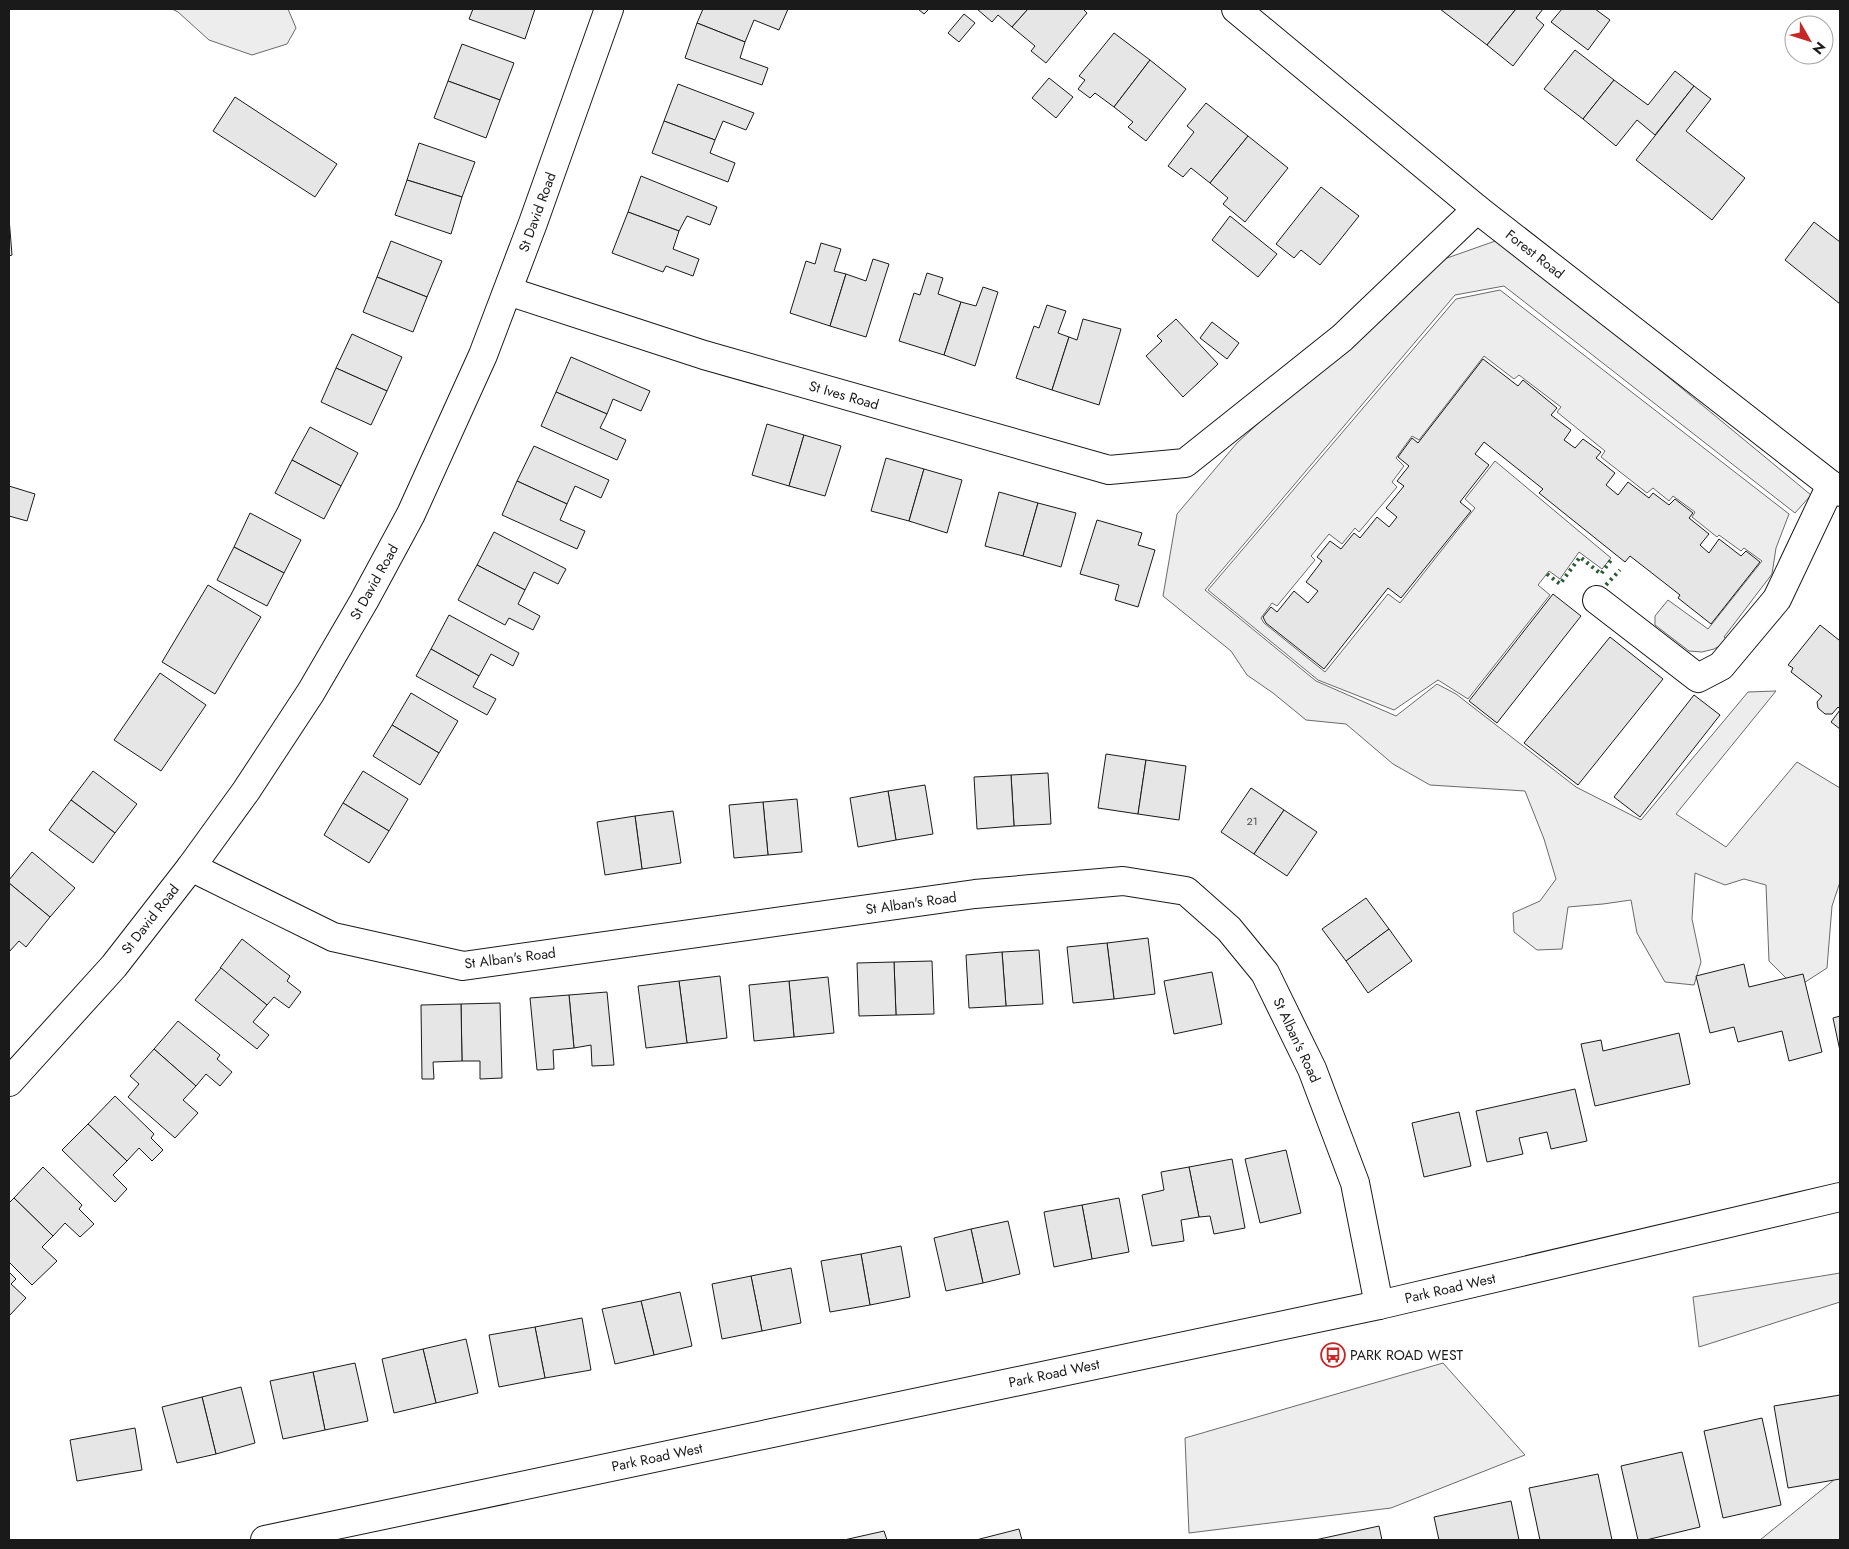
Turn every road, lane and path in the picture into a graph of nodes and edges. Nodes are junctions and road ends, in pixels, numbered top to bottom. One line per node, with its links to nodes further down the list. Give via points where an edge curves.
1 (609, 9): 4 (street, St David Road)
2 (1236, 9): 3 (street, Forest Road)
3 (1478, 209): 4 (street, St Ives Road, via 1342,338 1185,463 1109,470 704,355); 5 (street, Forest Road)
4 (508, 291): 7 (street, St David Road, via 484,355 411,514 369,592 311,692)
5 (1836, 489): 6 (street, via 1777,599 1721,666 1698,678)
6 (1597, 600)
7 (191, 867): 8 (street, St David Road, via 114,966); 10 (street, St Alban's Road, via 333,937 463,966 975,894 1123,881 1186,892 1229,930 1265,973 1312,1068 1355,1183)
8 (9, 1082)
9 (1840, 1197): 10 (street, Park Road West)
10 (1378, 1305): 11 (street, Park Road West)
11 (265, 1540)

